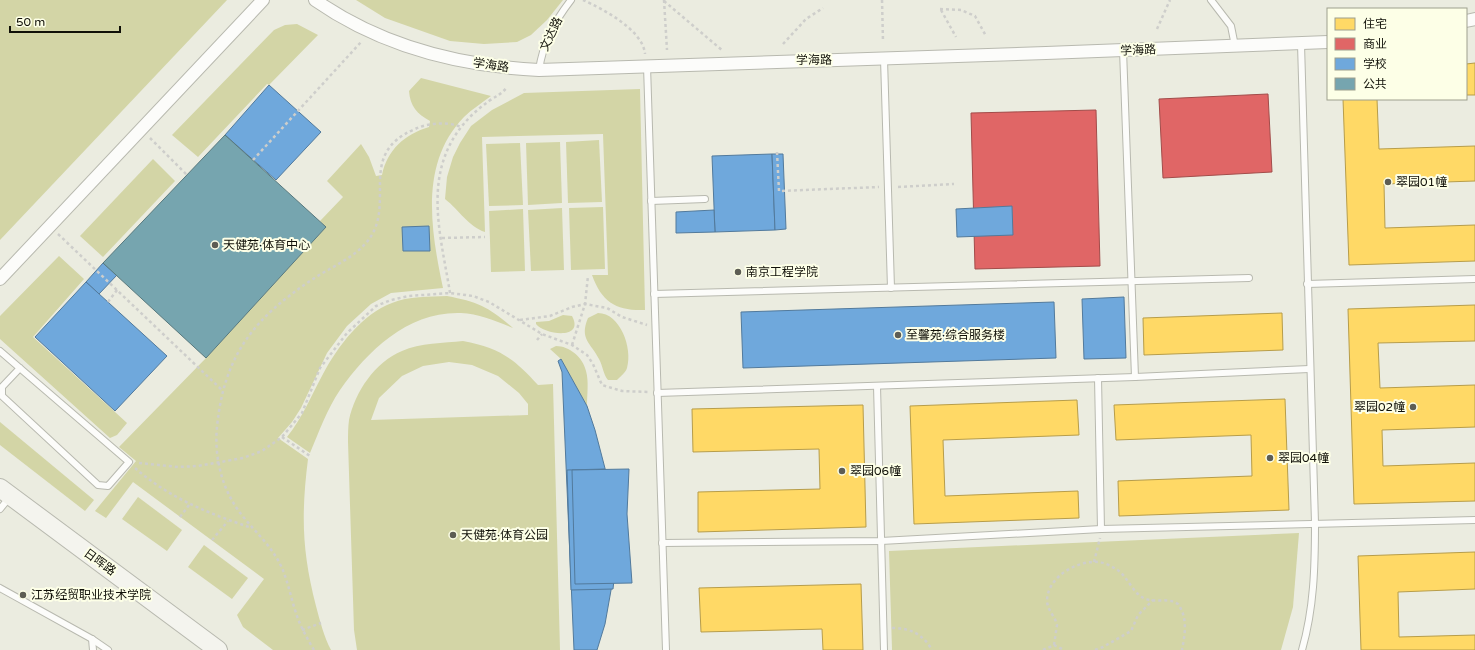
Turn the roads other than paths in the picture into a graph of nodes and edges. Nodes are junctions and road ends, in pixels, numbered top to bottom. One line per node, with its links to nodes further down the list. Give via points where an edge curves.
1 (263, 0): 15 (street)
2 (315, 0): 11 (street, 学海路, via 337,16 369,32 434,56 500,68)
3 (571, 0): 11 (lane, 文达路, via 549,33)
4 (1211, 0): 7 (lane, via 1231,26)
5 (1327, 42): 6 (street, 学海路)
6 (1301, 44): 7 (street, 学海路); 18 (lane)
7 (1235, 46): 8 (street, 学海路)
8 (1124, 50): 9 (street, 学海路); 17 (lane)
9 (884, 59): 10 (street, 学海路); 19 (lane)
10 (647, 66): 11 (street, 学海路); 13 (lane)
11 (539, 70)
12 (705, 199): 13 (lane)
13 (651, 201): 20 (lane)
14 (1249, 278): 17 (lane)
15 (0, 279)
16 (1475, 279): 18 (lane)
17 (1132, 282): 19 (lane); 24 (lane)
18 (1306, 284): 23 (lane)
19 (891, 288): 20 (lane)
20 (654, 294): 27 (lane)
21 (0, 351): 22 (lane)
22 (20, 368): 22 (lane, via 129,462 108,486 98,486 2,396 2,387)
23 (1309, 369): 24 (lane); 30 (lane)
24 (1135, 377): 25 (lane)
25 (1098, 378): 26 (lane); 31 (lane)
26 (877, 386): 27 (lane); 32 (lane)
27 (657, 393): 33 (lane)
28 (4, 498): 38 (street, 日晖路)
29 (1475, 520): 30 (lane)
30 (1315, 523): 31 (lane); 41 (lane, via 1315,578 1309,624)
31 (1101, 529): 32 (lane)
32 (881, 541): 33 (lane); 40 (lane)
33 (662, 543): 39 (lane)
34 (0, 588): 35 (lane)
35 (92, 639): 36 (lane); 37 (lane)
36 (93, 650)
37 (108, 650)
38 (218, 650)
39 (666, 650)
40 (884, 650)
41 (1302, 650)

